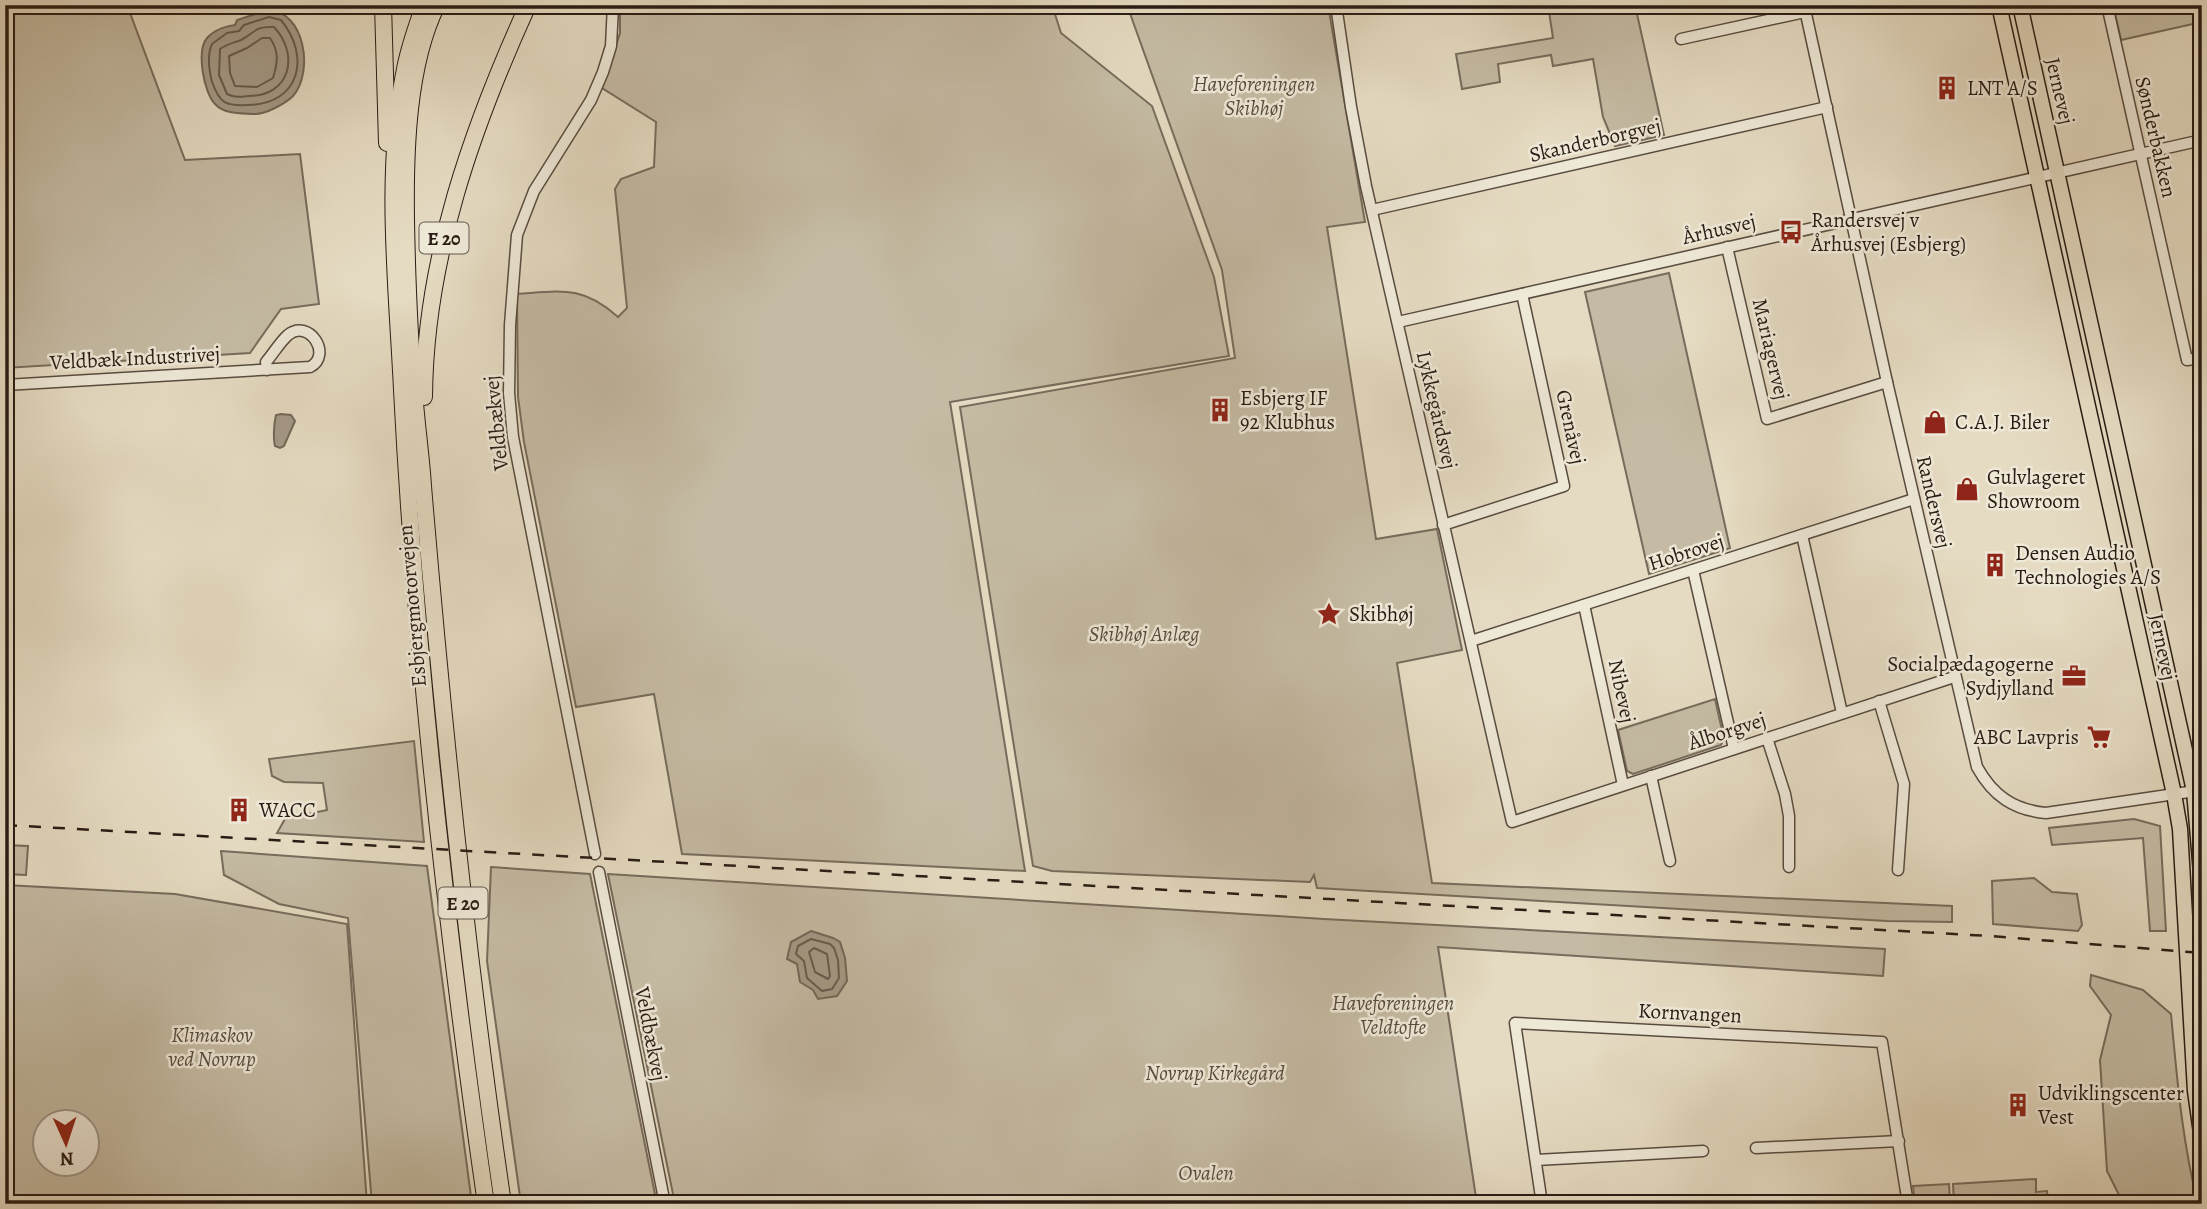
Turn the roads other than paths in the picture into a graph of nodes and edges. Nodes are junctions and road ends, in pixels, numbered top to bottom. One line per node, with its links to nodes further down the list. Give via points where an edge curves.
1 (383, 5): 19 (highway)
2 (424, 5): 19 (highway, Esbjergmotorvejen / E 20, via 405,69 399,109)
3 (437, 5): 26 (highway, Esbjergmotorvejen, via 416,68 406,182 414,389)
4 (528, 5): 26 (highway, E 20, via 479,126 442,244 427,338)
5 (613, 5): 44 (street, Veldbækvej, via 611,46 603,72 591,100 534,191 517,235 510,325 513,438)
6 (1336, 5): 16 (street, Lykkegårdsvej)
7 (1999, 5): 15 (main road, Jernevej, via 2021,98)
8 (2020, 5): 15 (main road, Jernevej)
9 (2107, 5): 14 (street, Sønderbakken)
10 (1804, 9): 11 (street); 12 (street, Randersvej)
11 (1681, 39)
12 (1827, 107): 16 (street, Skanderborgvej); 17 (street, Randersvej)
13 (2202, 140): 14 (street, Århusvej)
14 (2139, 154): 15 (street, Århusvej); 22 (street, Sønderbakken, via 2187,360)
15 (2048, 175): 17 (street, Århusvej); 35 (main road, Jernevej); 41 (main road, Jernevej, via 2063,243 2077,260)
16 (1372, 210): 21 (street, Lykkegårdsvej)
17 (1852, 219): 18 (street, Århusvej); 24 (street, Randersvej)
18 (1727, 247): 20 (street, Århusvej); 24 (street, Mariagervej, via 1767,419)
19 (394, 255): 55 (highway, Esbjergmotorvejen / E 20, via 406,482 431,767)
20 (1522, 294): 21 (street, Århusvej); 28 (street, Grenåvej, via 1564,486)
21 (1398, 322): 28 (street, Lykkegårdsvej)
22 (2202, 358)
23 (267, 370): 23 (street, Veldbæk Industrivej, via 266,362 288,335 308,332 317,341 319,356 314,365); 25 (street, Veldbæk Industrivej)
24 (1887, 382): 27 (street, Randersvej)
25 (5, 384)
26 (423, 483): 56 (highway, Esbjergmotorvejen / E 20, via 446,754)
27 (1914, 499): 29 (street, Hobrovej); 33 (street, Randersvej)
28 (1443, 525): 32 (street, Lykkegårdsvej)
29 (1802, 535): 30 (street, Hobrovej); 36 (street)
30 (1693, 570): 31 (street, Hobrovej); 38 (street)
31 (1584, 605): 32 (street, Hobrovej); 40 (street, Nibevej)
32 (1471, 641): 43 (street, Lykkegårdsvej)
33 (1954, 677): 34 (street, Ålborgvej); 42 (street, Randersvej, via 1977,767 2005,801 2046,813)
34 (1880, 701): 36 (street, Ålborgvej); 47 (street, via 1904,784)
35 (2155, 706): 41 (main road, via 2169,727 2181,783); 42 (main road, Jernevej)
36 (1842, 713): 37 (street, Ålborgvej)
37 (1767, 738): 38 (street, Ålborgvej); 46 (street, via 1789,816)
38 (1734, 749): 39 (street, Ålborgvej)
39 (1651, 776): 40 (street, Ålborgvej); 45 (street)
40 (1623, 785): 43 (street, Ålborgvej)
41 (2198, 791): 42 (street, Randersvej); 49 (main road, Jernevej)
42 (2174, 794): 49 (main road, via 2188,804 2193,857); 50 (main road, Jernevej)
43 (1512, 821)
44 (595, 854)
45 (1670, 861)
46 (1789, 867)
47 (1898, 870)
48 (599, 872): 57 (street, Veldbækvej)
49 (2202, 884)
50 (2202, 1140)
51 (1899, 1141): 52 (street); 54 (street, Kornvangen, via 1882,1042 1515,1023); 59 (street, Kornvangen)
52 (1756, 1148)
53 (1703, 1151): 54 (street)
54 (1536, 1160): 58 (street, Kornvangen)
55 (486, 1204)
56 (503, 1204)
57 (665, 1204)
58 (1542, 1204)
59 (1908, 1204)

